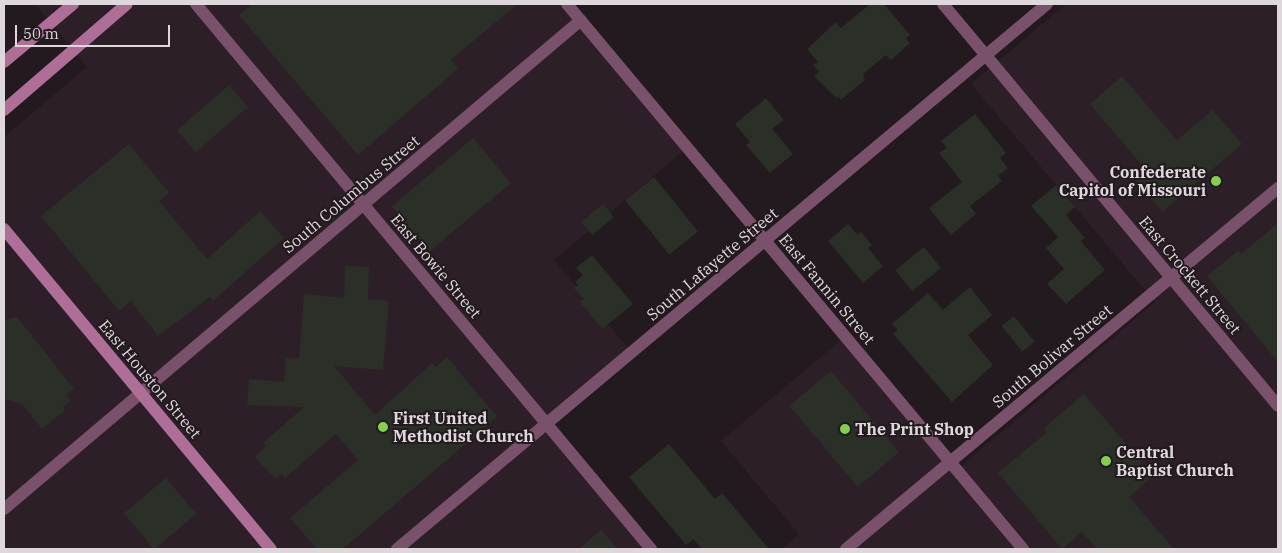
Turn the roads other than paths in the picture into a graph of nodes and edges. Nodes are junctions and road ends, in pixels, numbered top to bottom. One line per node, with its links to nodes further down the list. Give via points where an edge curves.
1 (73, 4): 9 (main road)
2 (127, 4): 10 (main road)
3 (196, 4): 12 (street, East Bowie Street)
4 (567, 4): 7 (street, East Fannin Street)
5 (942, 4): 8 (street, East Crockett Street)
6 (1047, 4): 8 (street, South Lafayette Street)
7 (581, 20): 12 (street, South Columbus Street); 14 (street, East Fannin Street)
8 (986, 55): 14 (street, South Lafayette Street); 15 (street, East Crockett Street)
9 (4, 62)
10 (4, 110)
11 (1278, 188): 15 (street, South Bolivar Street)
12 (364, 204): 16 (street, South Columbus Street); 18 (street, East Bowie Street)
13 (4, 229): 16 (main road, East Houston Street)
14 (765, 240): 18 (street, South Lafayette Street); 19 (street, East Fannin Street)
15 (1170, 278): 17 (street, East Crockett Street); 19 (street, South Bolivar Street)
16 (142, 394): 20 (street, South Columbus Street); 21 (main road, East Houston Street)
17 (1278, 406)
18 (547, 424): 22 (street, South Lafayette Street); 23 (street, East Bowie Street)
19 (950, 462): 24 (street, South Bolivar Street); 25 (street, East Fannin Street)
20 (4, 509)
21 (272, 549)
22 (397, 549)
23 (651, 549)
24 (846, 549)
25 (1023, 549)

